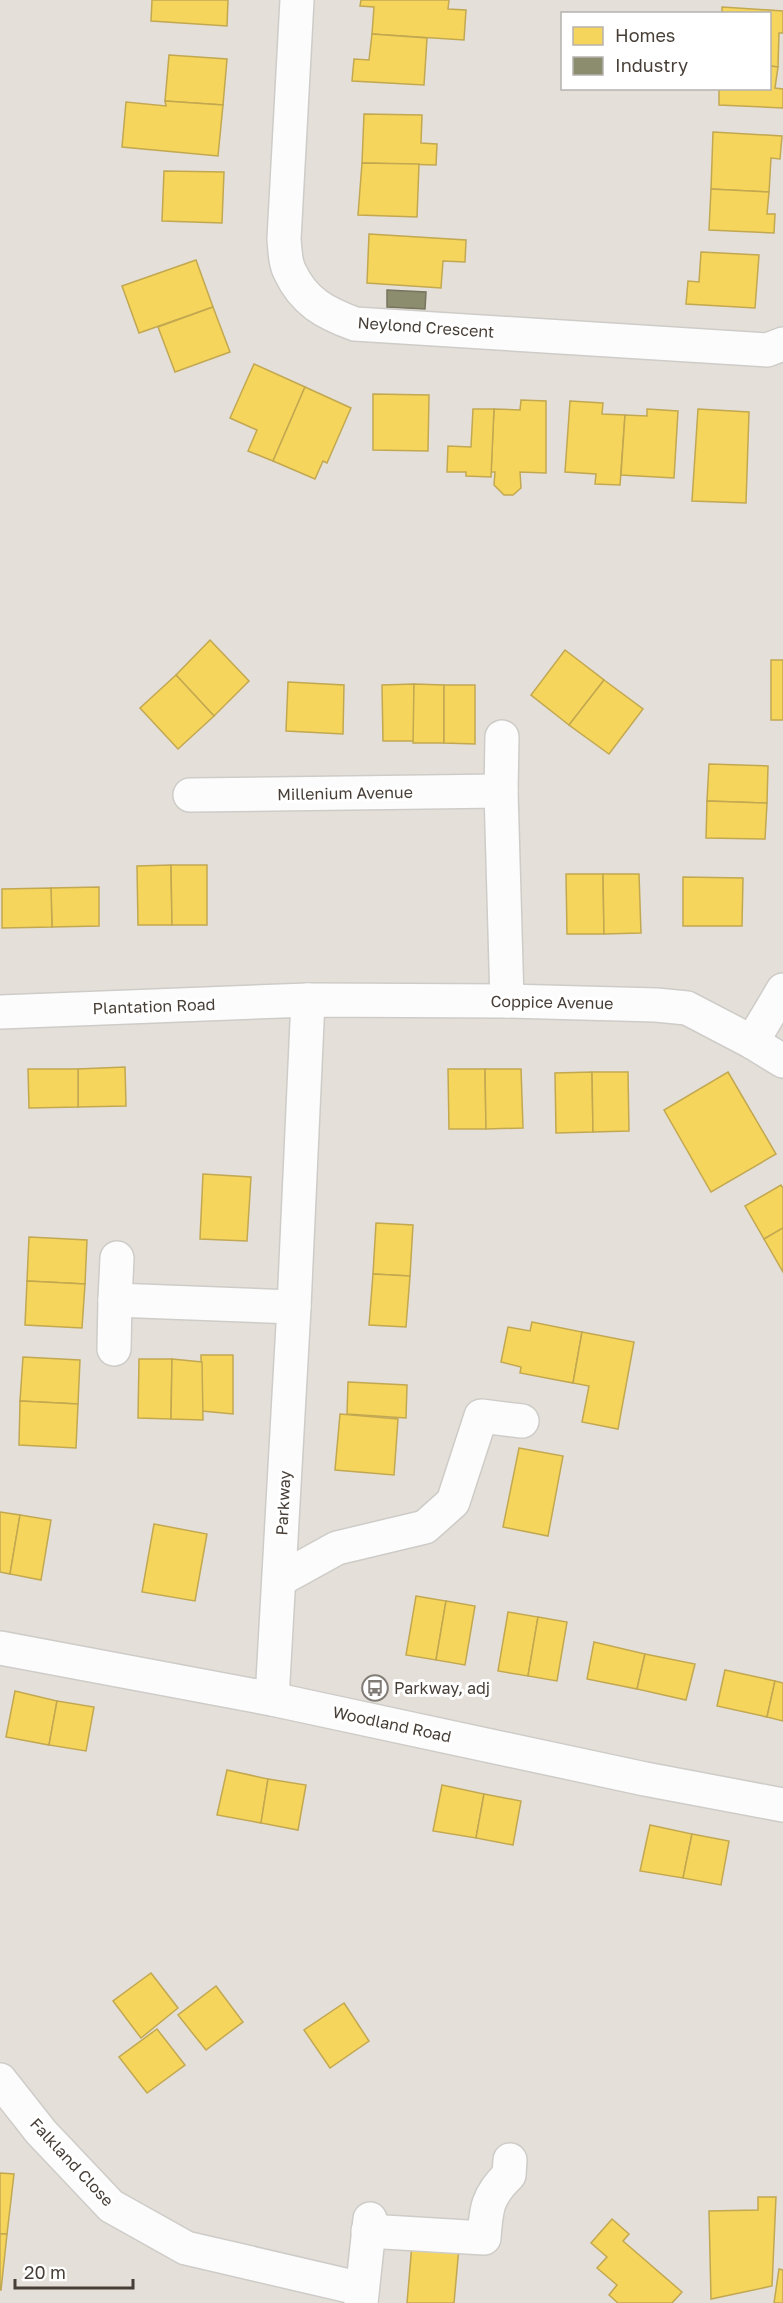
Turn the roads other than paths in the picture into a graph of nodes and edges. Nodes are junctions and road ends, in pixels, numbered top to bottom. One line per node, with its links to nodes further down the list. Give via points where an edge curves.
1 (297, 0): 2 (street, Neylond Crescent, via 284,239 289,271 307,298 327,314 355,324 767,350)
2 (783, 344)
3 (502, 737): 4 (street)
4 (501, 791): 5 (street, Millenium Avenue); 8 (street)
5 (190, 795)
6 (783, 990): 10 (street)
7 (308, 1000): 8 (street, Coppice Avenue); 9 (street, Plantation Road); 14 (street, Parkway)
8 (507, 1001): 10 (street, Coppice Avenue, via 687,1008)
9 (0, 1012)
10 (752, 1042): 11 (street, Coppice Avenue)
11 (783, 1060)
12 (117, 1258): 13 (street)
13 (115, 1300): 14 (street); 15 (street)
14 (294, 1307): 17 (street, Parkway)
15 (114, 1350)
16 (522, 1421): 17 (street, via 481,1416 453,1502 424,1527 337,1548)
17 (279, 1580): 19 (street, Parkway)
18 (0, 1648): 19 (street, Woodland Road)
19 (272, 1699): 20 (street, Woodland Road)
20 (783, 1805)
21 (0, 2080): 23 (street, Falkland Close, via 41,2132 111,2206 186,2248)
22 (510, 2160): 23 (street, Falkland Close, via 509,2175 486,2209 484,2238 369,2225)
23 (362, 2296)

